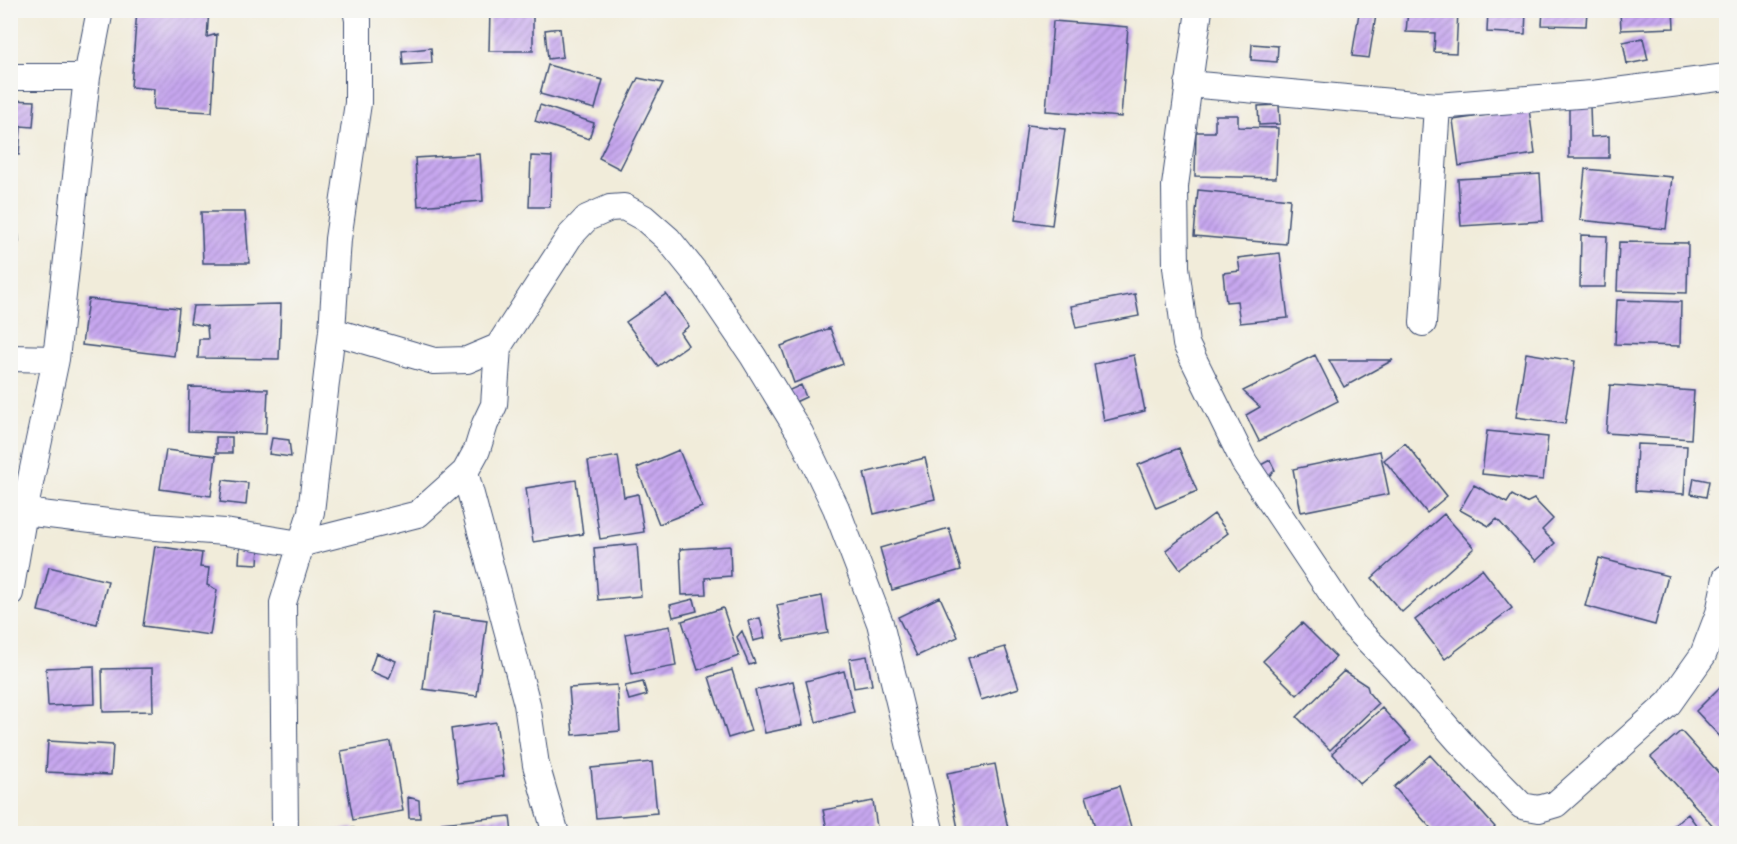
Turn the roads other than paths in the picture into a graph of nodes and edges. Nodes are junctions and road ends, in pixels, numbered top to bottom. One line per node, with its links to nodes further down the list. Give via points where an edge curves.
1 (100, 10): 5 (street)
2 (356, 10): 10 (street, via 358,103 338,239)
3 (1199, 10): 7 (street)
4 (10, 77): 5 (street)
5 (87, 77): 13 (street)
6 (1726, 77): 8 (street, via 1592,94)
7 (1188, 84): 8 (street); 17 (street, via 1175,186 1176,267 1186,344 1244,462 1353,625 1522,806 1539,809 1556,804 1669,703 1703,655 1719,613)
8 (1437, 106): 9 (street)
9 (1423, 323)
10 (332, 331): 11 (street, via 434,361 467,360); 16 (street, via 311,512)
11 (498, 347): 14 (street, via 494,405); 21 (street, via 570,236 587,218 610,208 624,207 668,239 753,356 800,433 836,508 880,623)
12 (10, 358): 13 (street)
13 (56, 359): 15 (street)
14 (465, 472): 16 (street, via 418,514); 20 (street, via 527,704 536,765)
15 (24, 512): 16 (street, via 225,532); 18 (street)
16 (300, 544): 19 (street, via 283,603)
17 (1726, 578)
18 (10, 593)
19 (285, 834)
20 (556, 834)
21 (931, 834)

